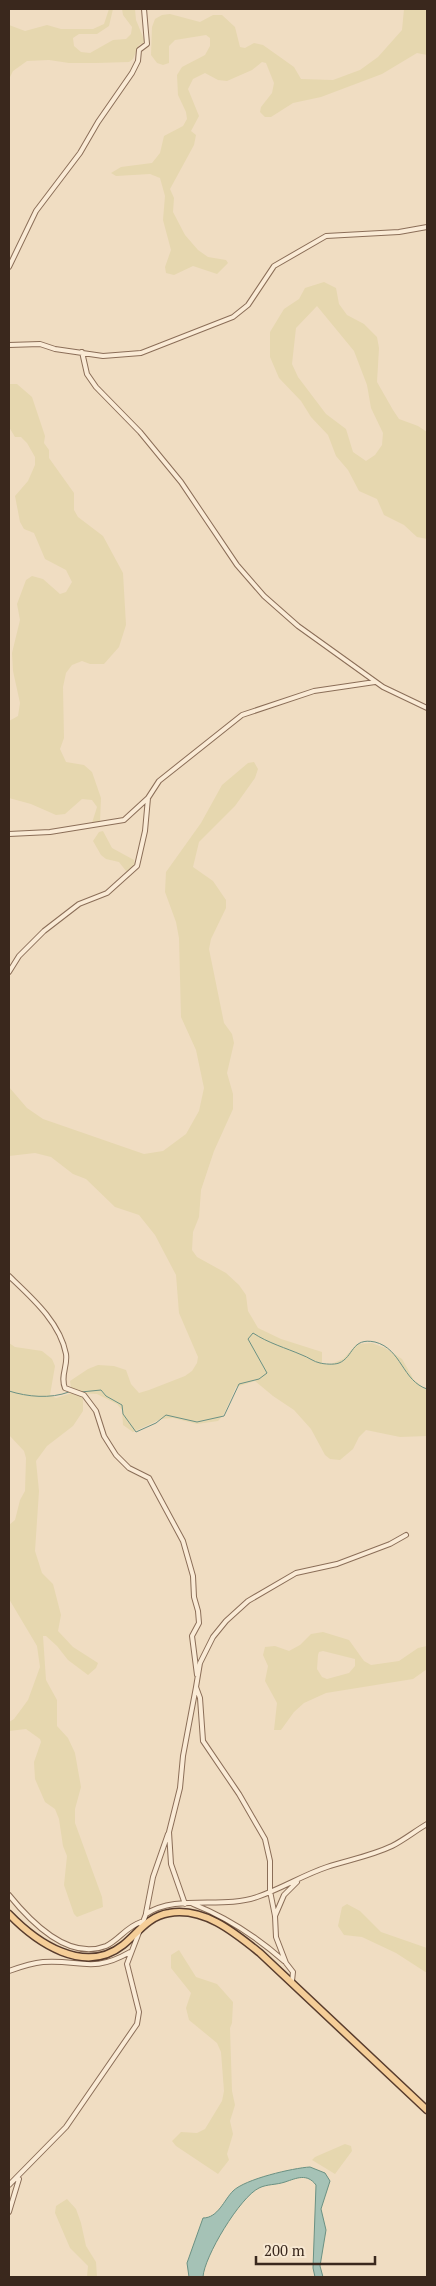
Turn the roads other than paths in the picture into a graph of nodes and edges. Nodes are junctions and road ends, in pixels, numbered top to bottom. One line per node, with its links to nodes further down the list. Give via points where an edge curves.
1 (144, 9): 3 (street, via 147,44 139,50 132,73 80,153 36,210)
2 (427, 227): 5 (street, via 326,236 274,266 248,305 215,325 141,353 103,356)
3 (9, 267)
4 (9, 344): 5 (street, via 40,344)
5 (82, 352): 6 (street, via 88,374 96,387 140,432 181,482 237,566 298,626)
6 (376, 682): 7 (street); 8 (street, via 314,692 242,715 159,781)
7 (427, 708)
8 (148, 798): 9 (street, via 124,820 50,832); 10 (street, via 137,866 107,893 79,904 44,932 19,956)
9 (9, 834)
10 (9, 972)
11 (9, 1276): 13 (street, via 36,1302 63,1339 66,1357 62,1381 65,1388 84,1395 96,1411 104,1436 116,1455 129,1468 149,1478 183,1541 198,1611 199,1623 192,1636)
12 (406, 1535): 13 (street, via 336,1564 296,1573 248,1601 213,1637 200,1663)
13 (198, 1678): 14 (street)
14 (196, 1688): 16 (street, via 180,1788); 18 (street, via 200,1698 203,1741 265,1839 270,1860)
15 (427, 1824): 17 (street, via 391,1846 326,1867)
16 (169, 1832): 20 (street, via 171,1864); 23 (street, via 153,1877)
17 (298, 1881): 18 (street); 24 (street, via 284,1895)
18 (270, 1891): 21 (street, via 257,1898); 24 (street)
19 (9, 1895): 25 (street, via 48,1934 78,1947 108,1945 132,1925)
20 (185, 1904): 21 (street); 23 (street, via 161,1906)
21 (193, 1904): 28 (street, via 226,1920 268,1947)
22 (9, 1914): 26 (main road, via 27,1932 60,1951 87,1957 112,1952)
23 (146, 1914): 25 (street)
24 (275, 1916): 28 (street, via 276,1937)
25 (141, 1922): 26 (street)
26 (138, 1930): 27 (street); 30 (main road, via 153,1918 167,1913 200,1915 239,1935)
27 (130, 1952): 29 (street, via 92,1966 45,1962); 32 (street, via 127,1964 139,2012 137,2024 66,2127)
28 (286, 1963): 30 (street, via 293,1972)
29 (9, 1970)
30 (292, 1981): 31 (main road)
31 (427, 2110)
32 (19, 2177): 33 (street); 34 (street)
33 (9, 2185)
34 (9, 2212)

